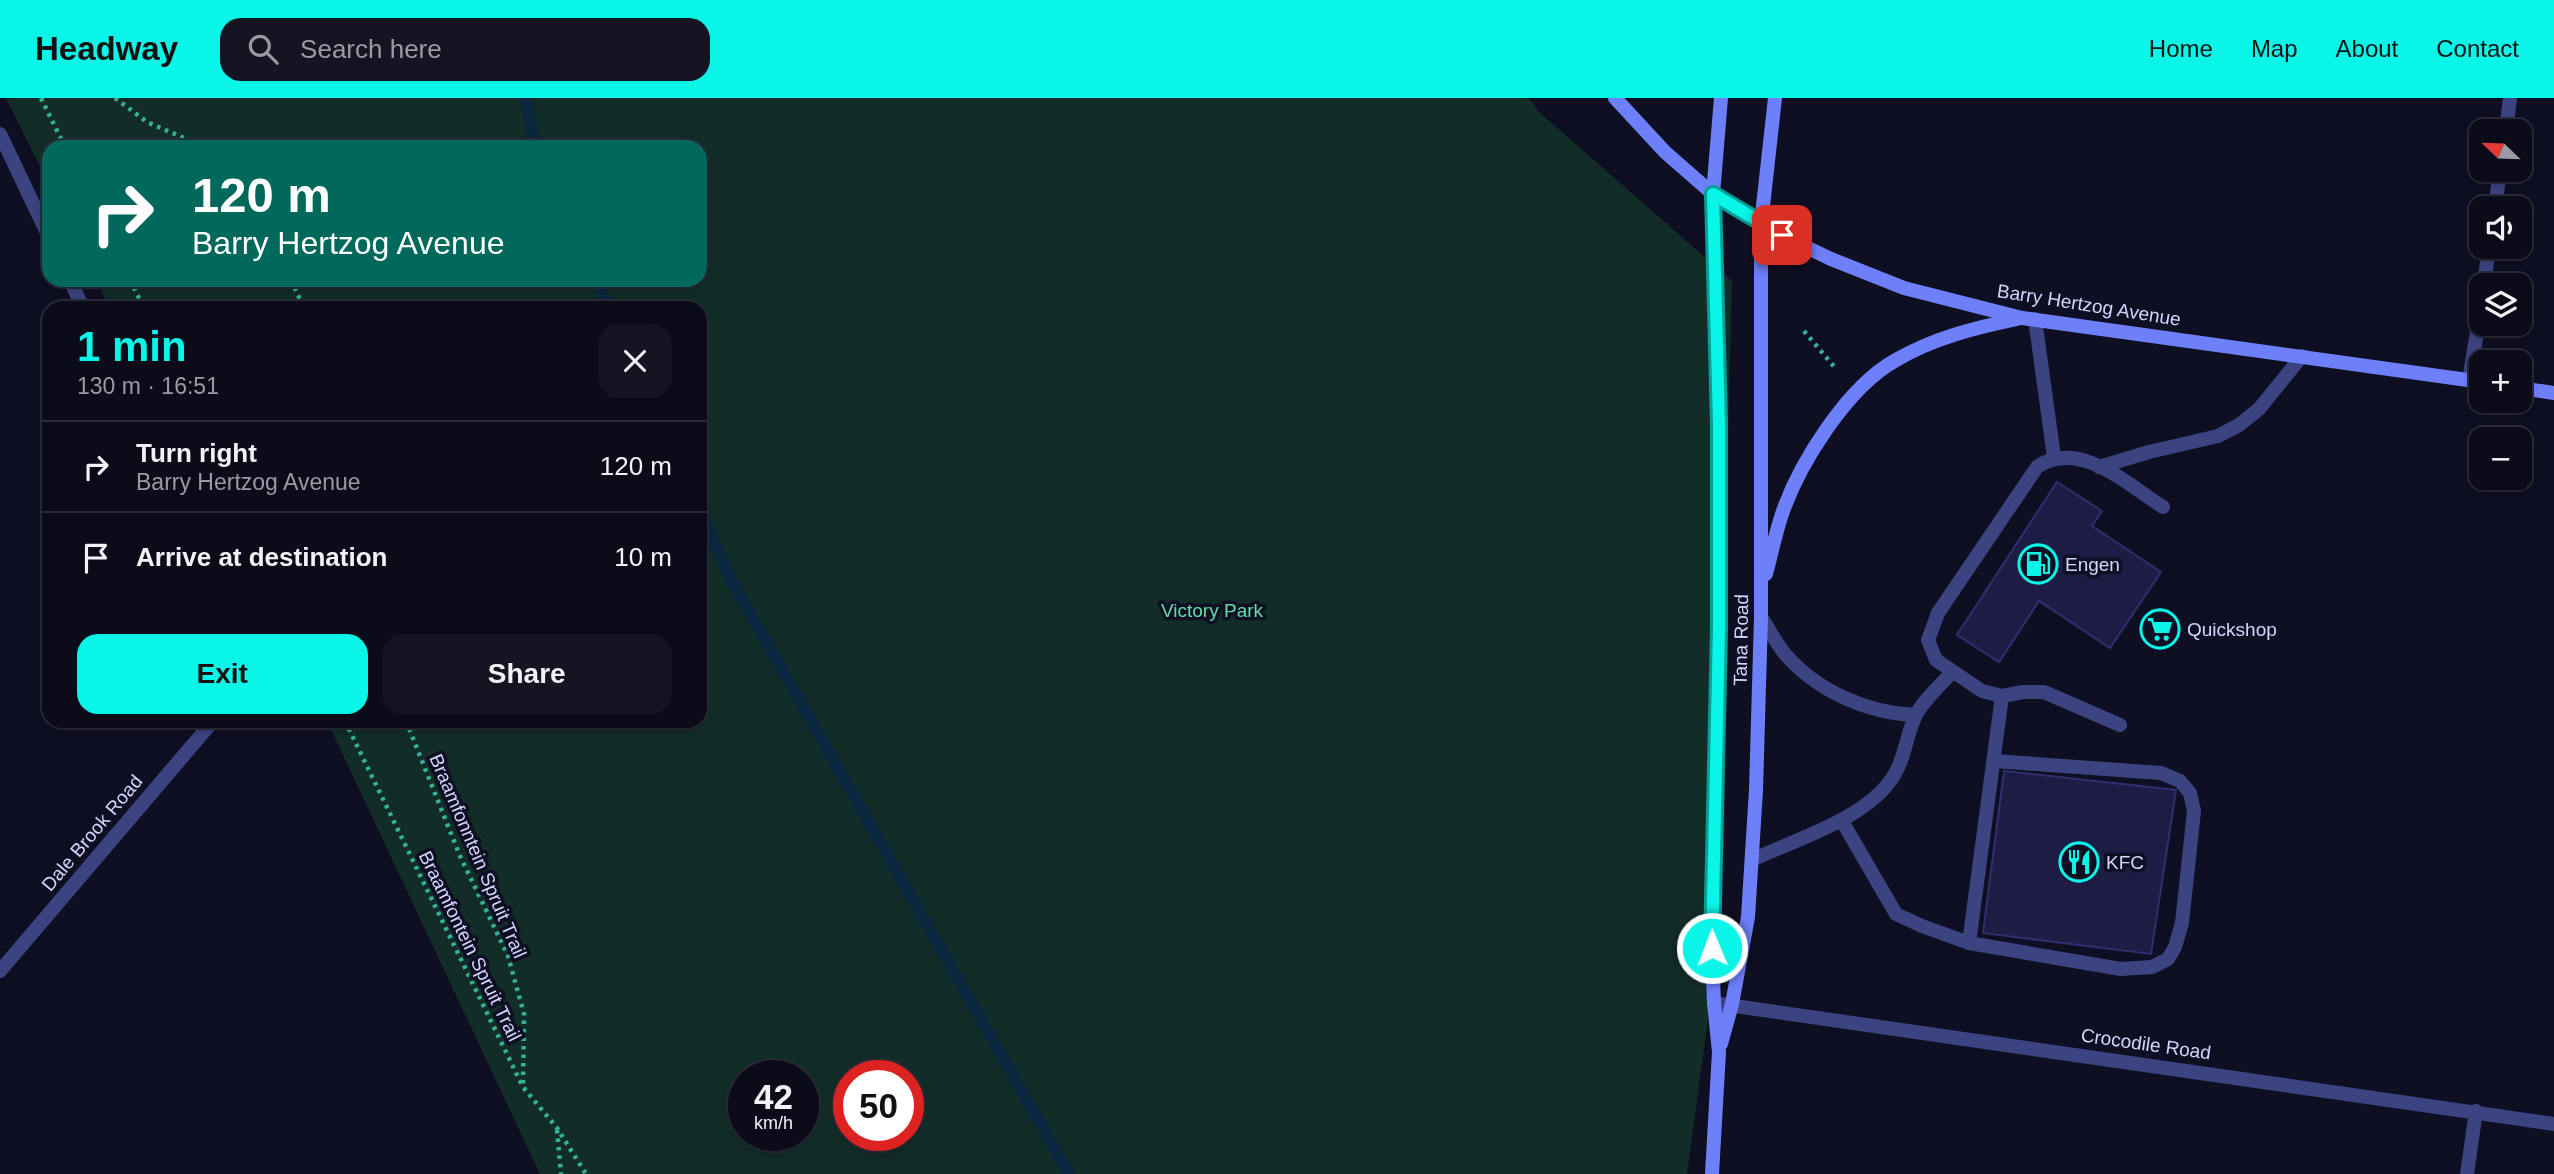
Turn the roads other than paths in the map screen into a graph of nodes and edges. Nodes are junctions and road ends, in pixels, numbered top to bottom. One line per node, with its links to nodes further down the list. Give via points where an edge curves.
1 (1615, 98): 7 (main road, Barry Hertzog Avenue, via 1672,159)
2 (1721, 98): 7 (main road, Tana Road)
3 (1775, 98): 9 (main road, Tana Road)
4 (2510, 98): 5 (street)
5 (2507, 119)
6 (0, 134): 8 (street)
7 (1713, 194): 9 (main road, Barry Hertzog Avenue); 30 (main road, Tana Road, via 1719,424 1711,926)
8 (42, 222)
9 (1761, 224): 10 (main road, Barry Hertzog Avenue, via 1883,280); 18 (main road, Tana Road)
10 (2028, 318): 11 (main road, Barry Hertzog Avenue); 15 (street); 18 (main road, via 1966,330 1917,348 1875,374 1848,400 1788,499)
11 (2302, 356): 12 (main road, Barry Hertzog Avenue); 16 (street, via 2259,409 2239,425 2218,436)
12 (2469, 380)
13 (2532, 390): 14 (main road)
14 (2554, 393)
15 (2054, 457): 16 (street, via 2071,456); 20 (street, via 2037,467 1938,613 1928,640 1936,660)
16 (2099, 467): 17 (street)
17 (2163, 508)
18 (1761, 594): 19 (main road, Tana Road)
19 (1761, 617): 22 (street, via 1784,653 1811,679 1875,710); 27 (main road, Tana Road)
20 (1952, 672): 21 (street, via 1982,691); 22 (street)
21 (2002, 695): 23 (street, via 2044,692); 25 (street)
22 (1915, 715): 26 (street, via 1895,775 1864,807)
23 (2120, 725)
24 (207, 728): 29 (street, Dale Brook Road)
25 (1994, 761): 28 (street); 28 (street, via 2161,773 2179,781 2190,793 2194,811 2182,923 2168,959 2152,967 2121,969)
26 (1842, 821): 27 (street); 28 (street, via 1896,914)
27 (1752, 860): 31 (main road, Tana Road, via 1748,916)
28 (1969, 943)
29 (0, 971)
30 (1714, 1003): 31 (street, Crocodile Road); 32 (main road, Tana Road)
31 (1732, 1004): 32 (main road, Tana Road); 33 (street, Crocodile Road)
32 (1719, 1052): 35 (main road, Tana Road)
33 (2476, 1111): 34 (street, Crocodile Road); 36 (street)
34 (2554, 1124)
35 (1712, 1174)
36 (2467, 1174)

